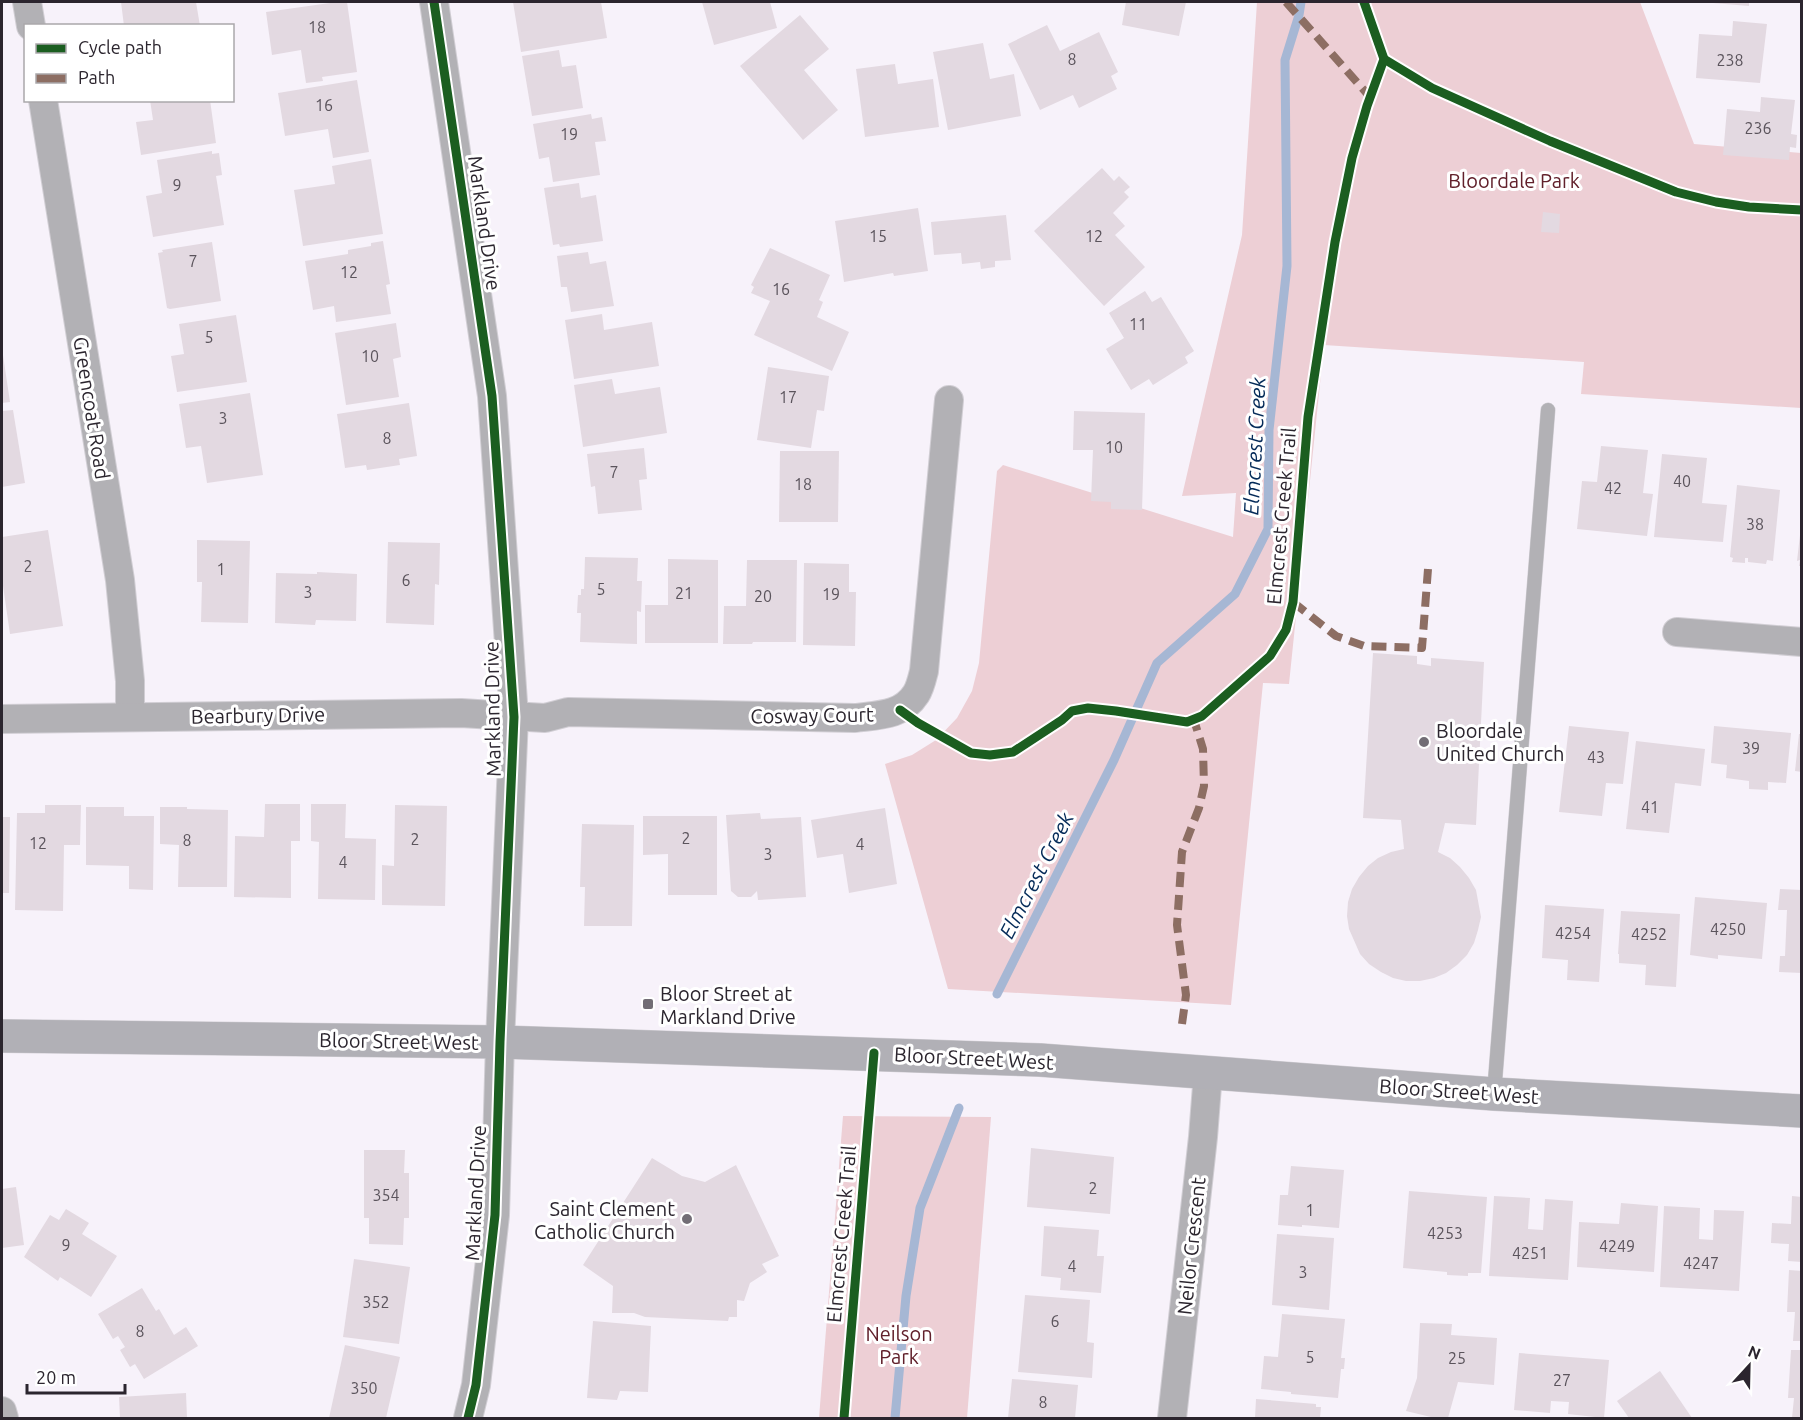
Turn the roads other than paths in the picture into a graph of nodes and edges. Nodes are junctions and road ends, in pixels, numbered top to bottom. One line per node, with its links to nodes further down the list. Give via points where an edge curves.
1 (27, 2): 3 (street)
2 (434, 2): 10 (street, Markland Drive, via 492,396)
3 (31, 24)
4 (43, 102): 9 (street, Greencoat Road, via 120,580)
5 (949, 400): 10 (street, Cosway Court, via 924,671 916,694 900,711 855,718 568,712 545,718)
6 (1548, 410): 15 (lane)
7 (1677, 632): 8 (street)
8 (1802, 642)
9 (130, 716): 10 (street, Bearbury Drive, via 471,713); 11 (street, Bearbury Drive)
10 (514, 717): 13 (street, Markland Drive)
11 (2, 719)
12 (2, 1036): 13 (main road, Bloor Street West)
13 (500, 1042): 14 (main road, Bloor Street West, via 1040,1060); 19 (street, Markland Drive, via 495,1215 476,1384)
14 (1208, 1073): 15 (main road, Bloor Street West); 20 (street, Neilor Crescent)
15 (1494, 1094): 16 (main road, Bloor Street West)
16 (1802, 1111)
17 (2, 1411): 18 (street)
18 (4, 1419)
19 (468, 1419)
20 (1172, 1419)

